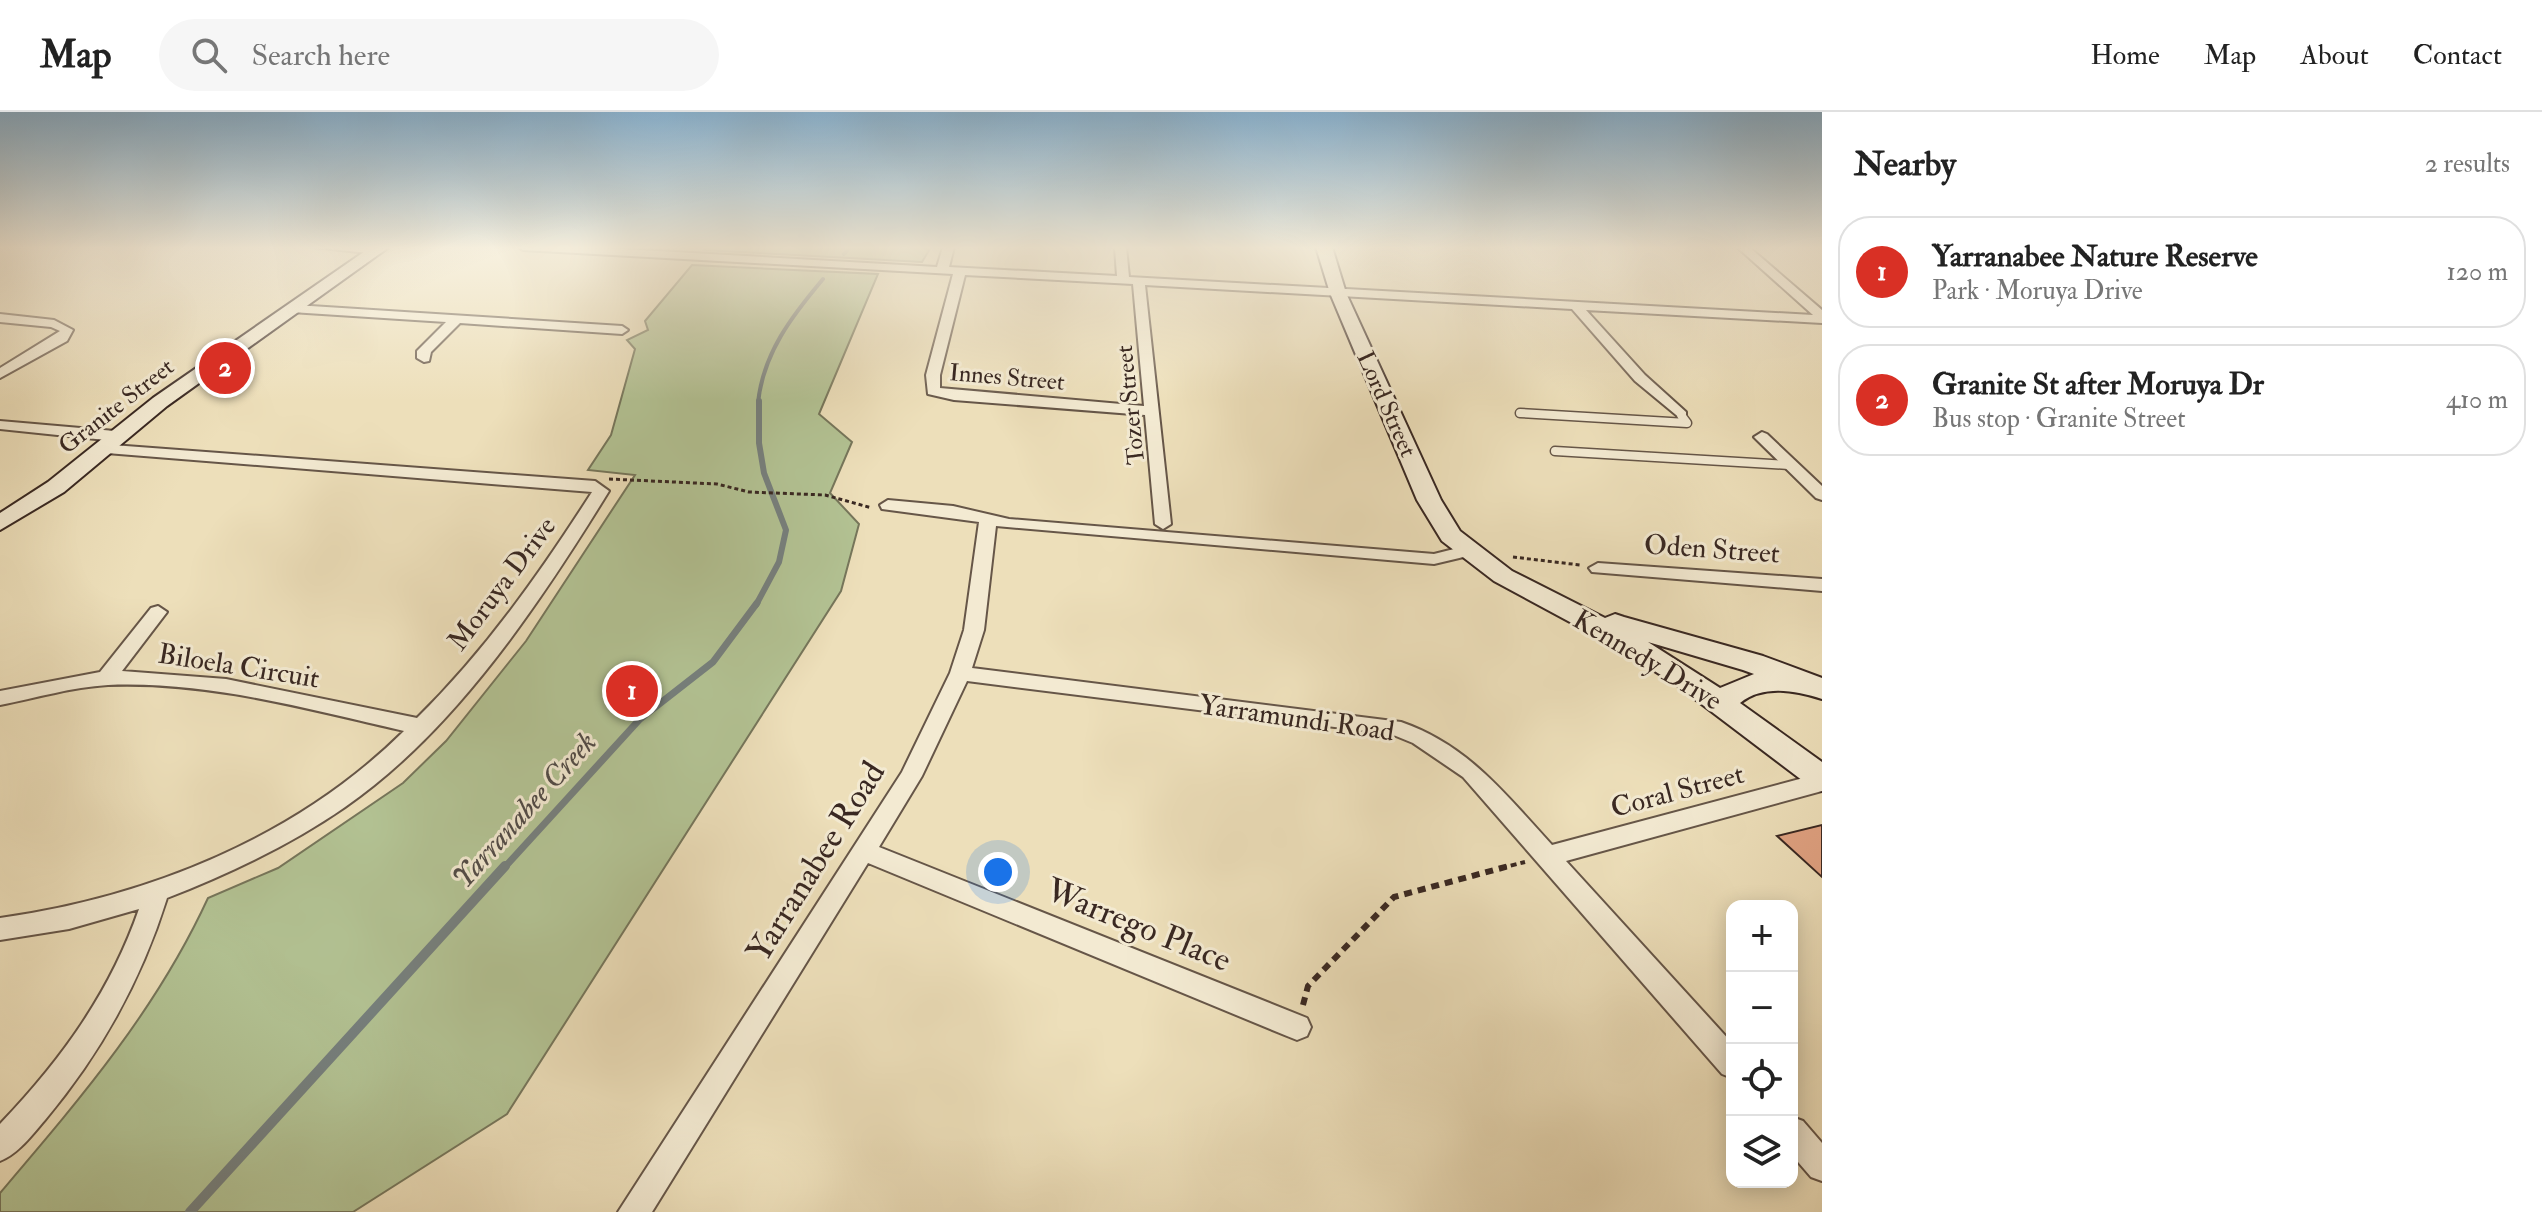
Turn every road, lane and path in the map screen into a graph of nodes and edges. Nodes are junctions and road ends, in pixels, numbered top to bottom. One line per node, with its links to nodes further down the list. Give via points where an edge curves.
1 (310, 298): 8 (main road, Granite Street)
2 (953, 298): 15 (street, Innes Street, via 933,391)
3 (1141, 298): 15 (street, Tozer Street)
4 (1340, 298): 29 (main road, Lord Street, via 1429,500)
5 (1436, 298): 7 (street)
6 (1800, 298): 10 (street)
7 (1576, 306): 10 (street); 17 (street)
8 (295, 309): 11 (street); 19 (main road, Granite Street)
9 (0, 318): 14 (street, via 67,330)
10 (1822, 318)
11 (457, 319): 12 (street); 13 (street, via 424,351)
12 (622, 330)
13 (424, 358)
14 (0, 374)
15 (1152, 411): 28 (street, Tozer Street)
16 (1520, 413): 17 (lane, via 1687,423)
17 (1681, 415)
18 (0, 425): 19 (street, Moruya Drive)
19 (108, 435): 23 (street, Moruya Drive, via 595,486); 27 (main road, Granite Street, via 56,487)
20 (1762, 437): 22 (street)
21 (1555, 451): 22 (lane)
22 (1789, 465): 24 (street)
23 (601, 491): 25 (path, via 611,477 829,496 862,508); 42 (street, Moruya Drive, via 544,583)
24 (1822, 495)
25 (888, 505): 26 (street)
26 (988, 520): 28 (street, via 1010,513); 29 (street, via 1434,559); 36 (street, Yarranabee Road, via 974,630)
27 (0, 523)
28 (1163, 524): 29 (street, via 1423,550)
29 (1460, 545): 34 (main road, Kennedy Drive, via 1503,576)
30 (1510, 556): 31 (path)
31 (1598, 568): 32 (street, Oden Street)
32 (1822, 585)
33 (158, 612): 38 (street)
34 (1586, 619): 35 (main road); 37 (main road, Kennedy Drive)
35 (1737, 658): 37 (main road); 39 (main road)
36 (960, 673): 44 (street, Yarranabee Road, via 911,776); 45 (street, Yarramundi Road, via 1393,727 1421,737 1471,771)
37 (1685, 677): 41 (main road, Kennedy Drive)
38 (106, 678): 40 (street, Biloela Circuit); 42 (street, Biloela Circuit, via 220,685)
39 (1812, 686): 41 (main road, via 1745,684)
40 (0, 698)
41 (1722, 703): 43 (main road, Kennedy Drive)
42 (421, 727): 46 (street, Moruya Drive, via 365,779 305,819)
43 (1822, 781): 45 (street, Coral Street)
44 (866, 852): 48 (street, Warrego Place); 53 (street, Yarranabee Road)
45 (1547, 856): 48 (path, via 1394,897 1308,986); 49 (street, Yarramundi Road)
46 (157, 891): 47 (street, Moruya Drive, via 78,916); 51 (street, via 119,994 49,1095)
47 (0, 929)
48 (1297, 1027)
49 (1726, 1057)
50 (1798, 1139): 52 (street)
51 (0, 1146)
52 (1822, 1166)
53 (634, 1212)

